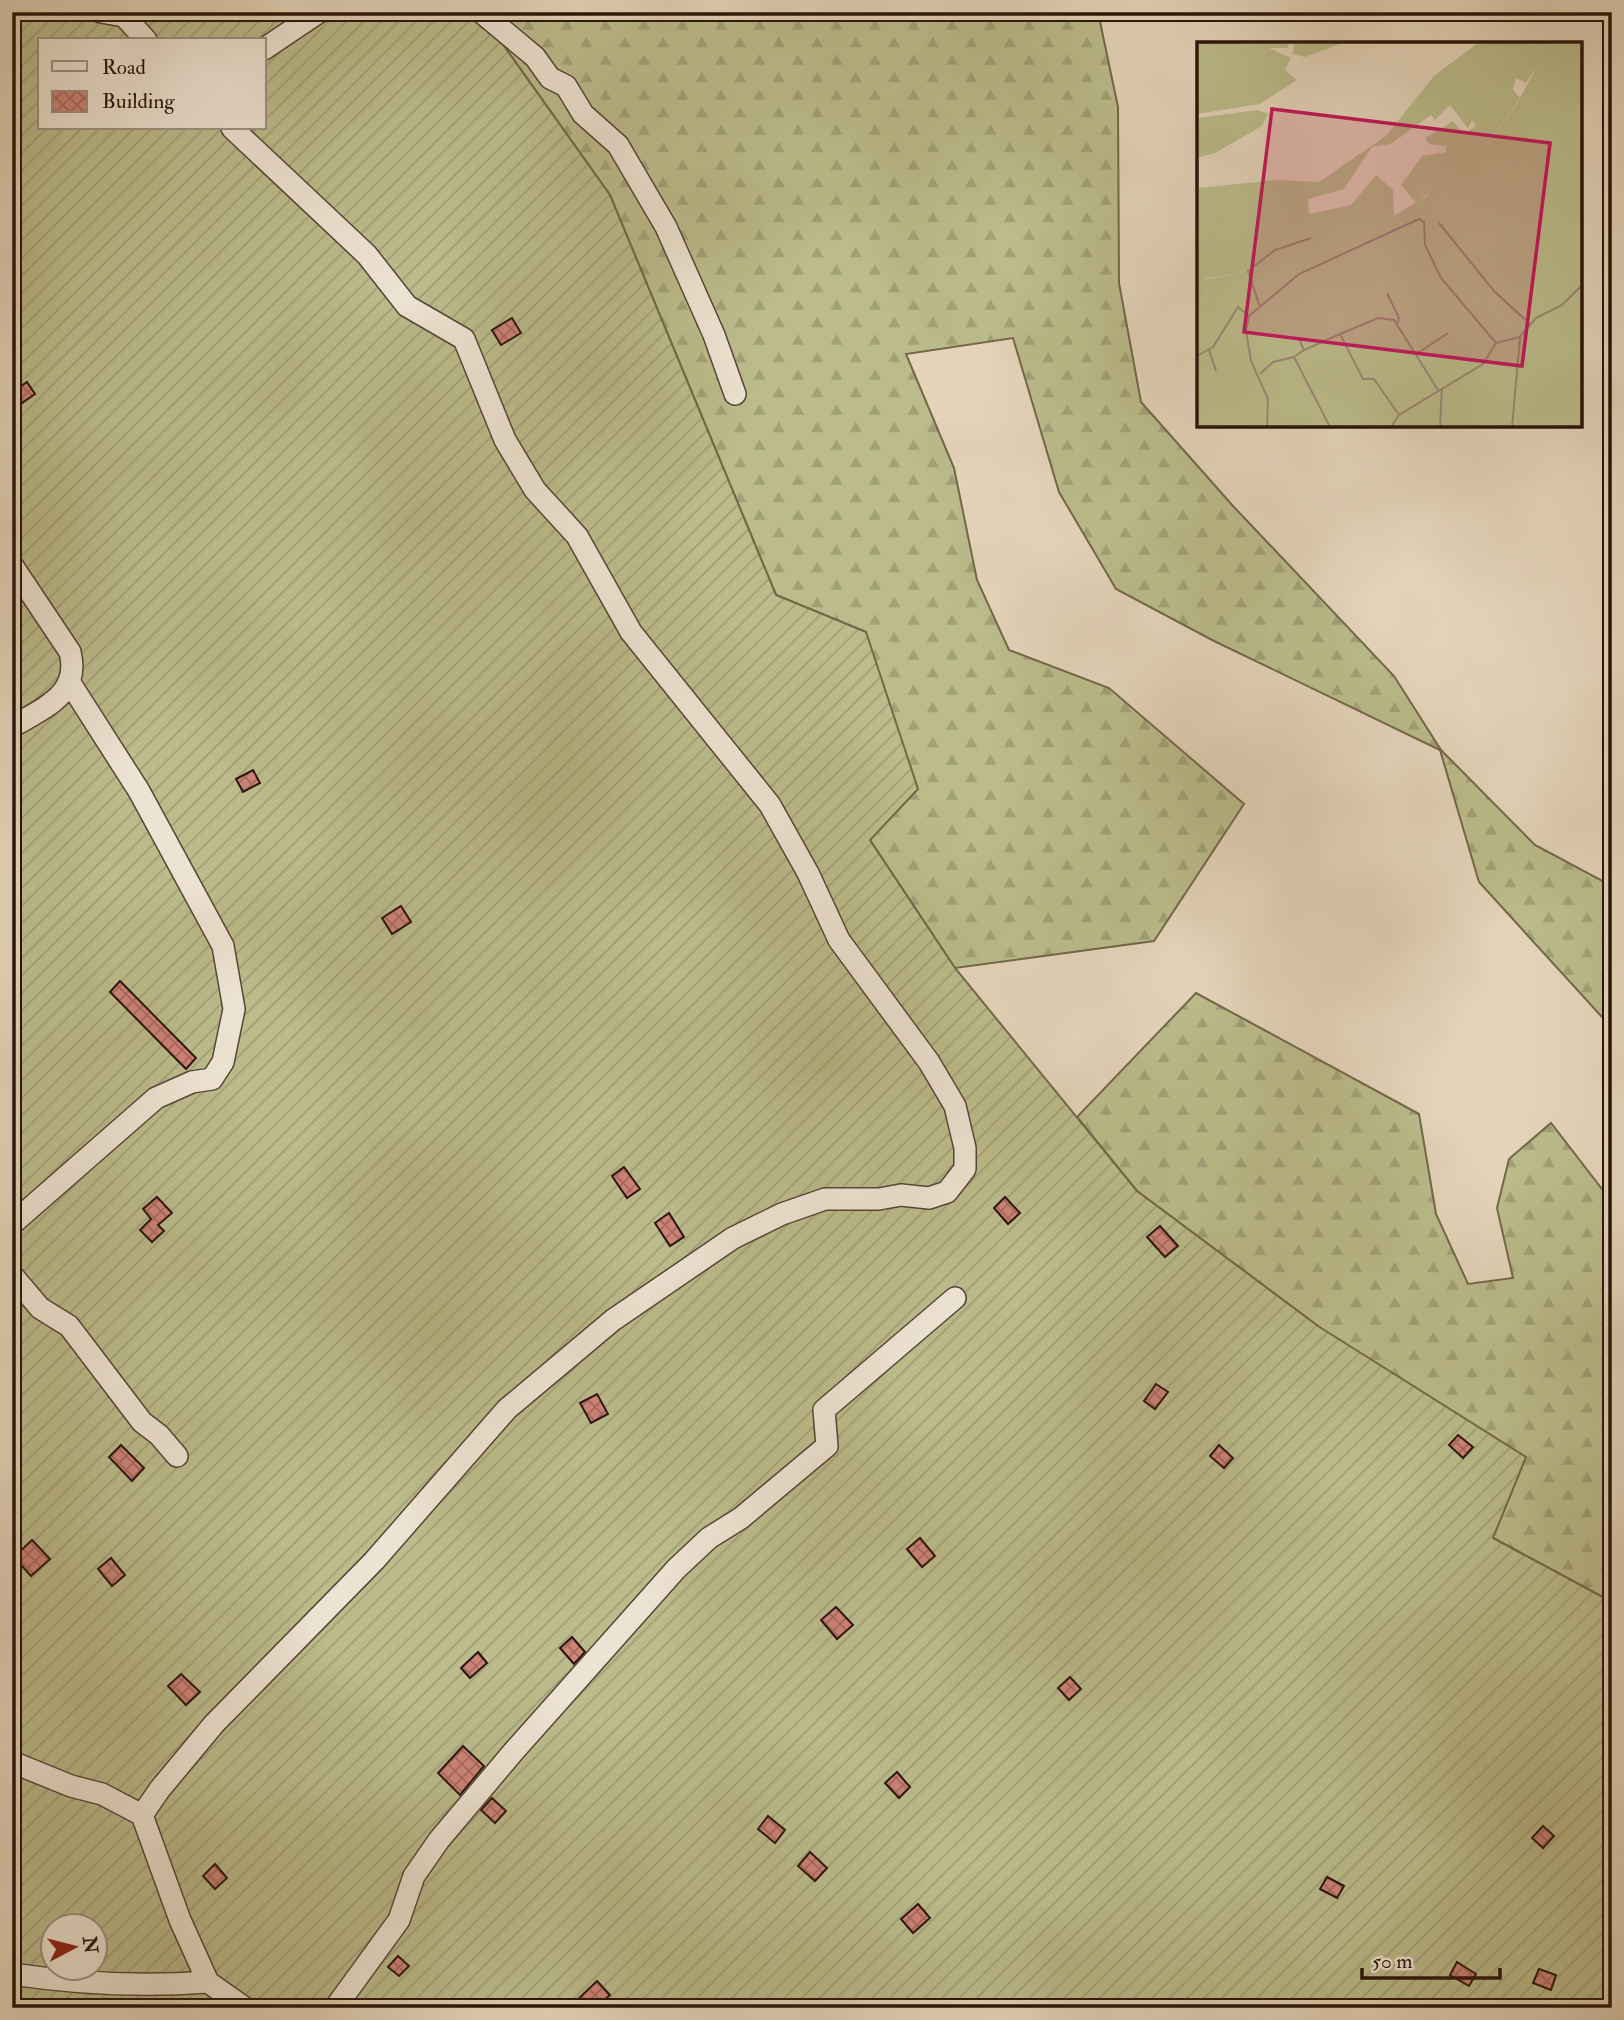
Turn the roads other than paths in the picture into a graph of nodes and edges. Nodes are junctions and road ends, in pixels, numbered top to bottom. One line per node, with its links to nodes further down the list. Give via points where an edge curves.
1 (101, 12): 4 (street)
2 (319, 12): 6 (street)
3 (481, 12): 8 (street, via 535,57 550,78 566,86 583,114 618,145 671,238)
4 (126, 14): 5 (street)
5 (144, 38)
6 (266, 48)
7 (234, 130): 17 (street, via 366,255 407,306 464,339 505,440 535,490 577,536 631,632 770,805 839,940 929,1062 955,1106 965,1169 947,1192 929,1198 825,1199 782,1214 733,1238 603,1328 507,1409 374,1561 214,1724)
8 (735, 394)
9 (12, 565): 10 (street, via 70,652 74,665)
10 (71, 683): 11 (street, via 58,698); 12 (street, via 139,791 223,947 234,1009 223,1062 212,1079 192,1082 156,1098)
11 (12, 727)
12 (12, 1224)
13 (12, 1275): 15 (street, via 40,1308 69,1326 142,1422)
14 (955, 1298): 21 (street, via 824,1410 827,1446 741,1518 709,1538 677,1569 514,1751 420,1867 399,1920)
15 (177, 1456)
16 (12, 1762): 17 (street, via 102,1794)
17 (142, 1815): 19 (street)
18 (12, 1974): 19 (street, via 82,1984)
19 (208, 1982): 20 (street)
20 (245, 2008)
21 (335, 2008)

